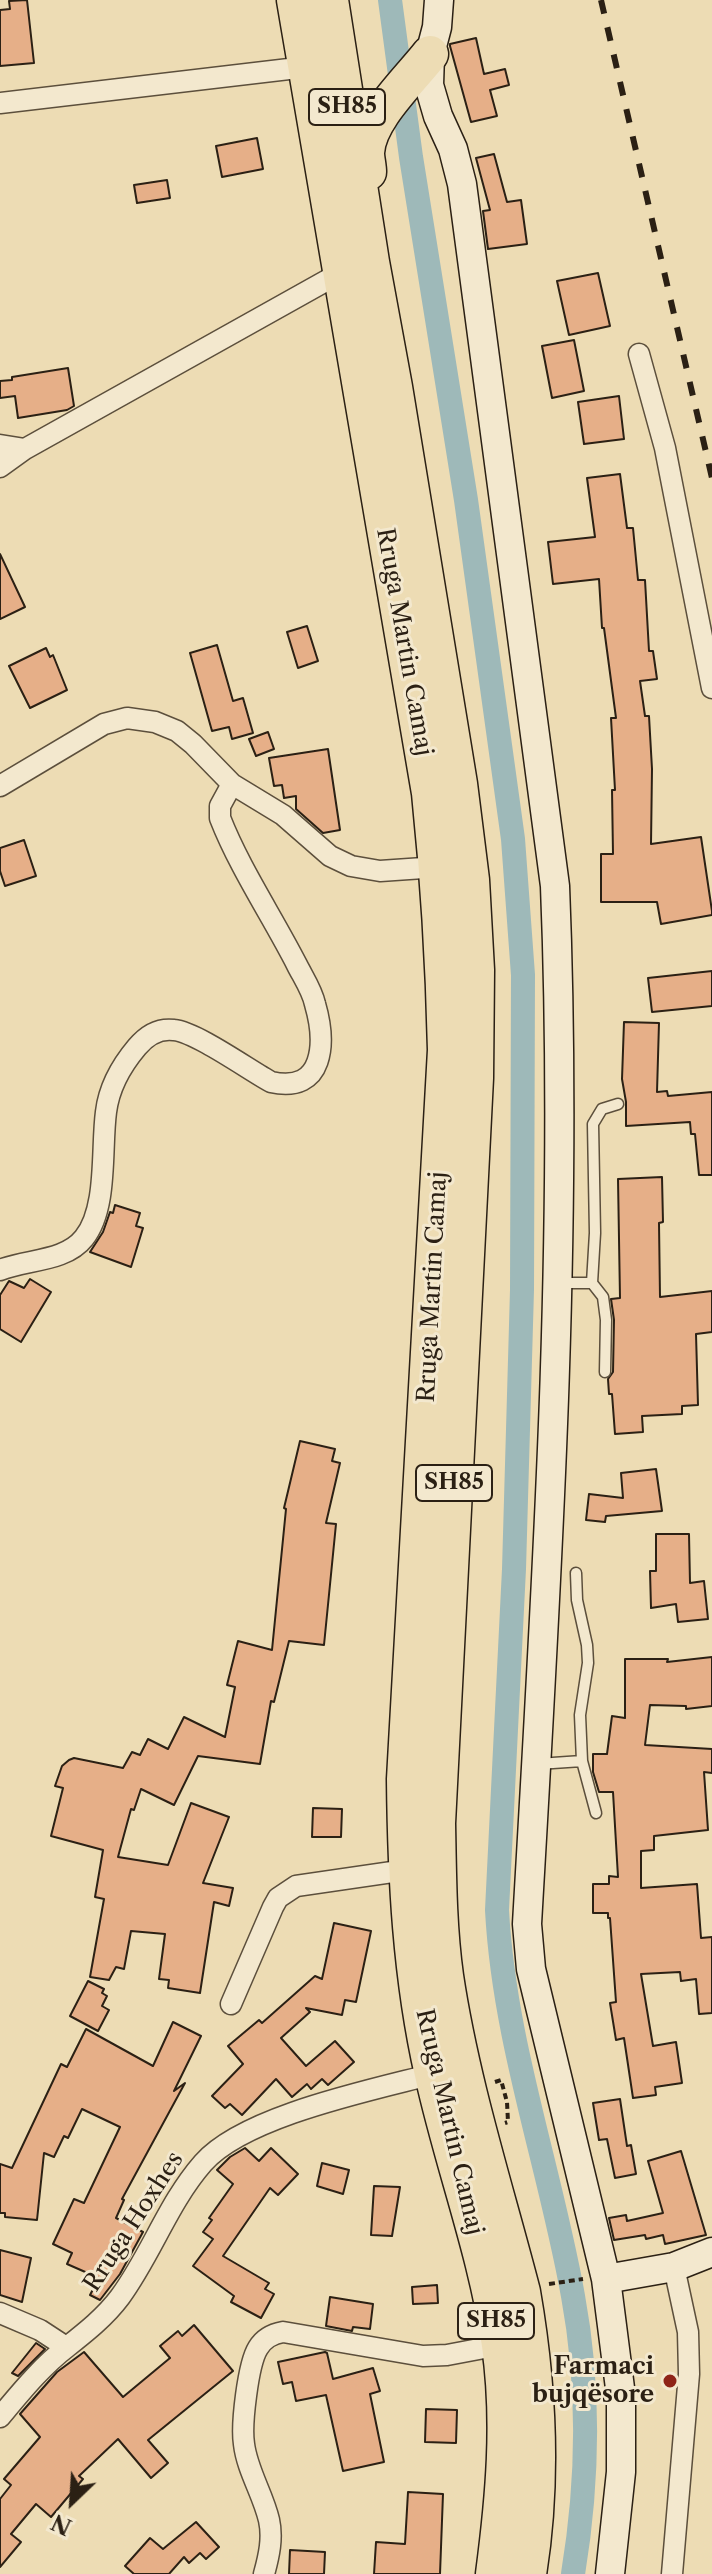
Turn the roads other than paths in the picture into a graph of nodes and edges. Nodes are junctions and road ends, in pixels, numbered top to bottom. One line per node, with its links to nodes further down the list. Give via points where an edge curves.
1 (295, 0): 4 (highway, Rruga Martin Camaj / SH85)
2 (330, 0): 7 (highway, Rruga Martin Camaj / SH85)
3 (439, 0): 5 (street, via 437,27)
4 (306, 67): 6 (street); 8 (highway, Rruga Martin Camaj / SH85)
5 (410, 80): 7 (highway, via 370,136); 19 (street, via 429,85 462,184 555,886)
6 (0, 103)
7 (364, 213): 38 (highway, Rruga Martin Camaj / SH85, via 471,880 475,1078 437,1823 439,1899 456,2031 529,2329 536,2483)
8 (340, 273): 11 (street); 16 (highway, Rruga Martin Camaj / SH85, via 430,793)
9 (639, 354): 13 (street, via 665,448)
10 (0, 445): 11 (street)
11 (25, 449): 12 (street)
12 (0, 467)
13 (712, 688)
14 (232, 784): 15 (street, via 177,731 127,718 104,724); 16 (street, via 351,866 380,871); 18 (street, via 220,818 315,1002 320,1052 315,1070 304,1081 271,1082 195,1036 175,1030 154,1032 114,1081 95,1217 84,1238 48,1260)
15 (0, 786)
16 (438, 867): 26 (highway, Rruga Martin Camaj / SH85, via 446,1050 405,1779)
17 (618, 1104): 20 (lane, via 602,1109 593,1124)
18 (0, 1270)
19 (556, 1283): 20 (lane); 24 (street)
20 (592, 1283): 21 (lane, via 603,1297)
21 (605, 1372)
22 (576, 1573): 23 (lane, via 588,1663 580,1715)
23 (582, 1761): 24 (lane); 25 (lane)
24 (536, 1764): 31 (street, via 527,1924 531,1969)
25 (596, 1813)
26 (406, 1870): 27 (street, via 286,1891 273,1907); 28 (highway, Rruga Martin Camaj / SH85)
27 (231, 2004)
28 (433, 2074): 33 (highway, Rruga Martin Camaj / SH85); 34 (street, Rruga Hoxhes, via 326,2102 263,2125 216,2150 186,2185 121,2296)
29 (712, 2252): 30 (street)
30 (674, 2267): 31 (street); 40 (street, via 688,2332 689,2374)
31 (594, 2279): 39 (street, via 621,2396 621,2472)
32 (0, 2313): 34 (street)
33 (500, 2345): 36 (street, via 423,2356 283,2332 265,2340 253,2360 243,2423 246,2454 269,2522 271,2548); 37 (highway, Rruga Martin Camaj / SH85, via 505,2470)
34 (66, 2347): 35 (street, Rruga Hoxhes)
35 (0, 2417)
36 (264, 2574)
37 (494, 2574)
38 (528, 2574)
39 (610, 2574)
40 (672, 2574)

